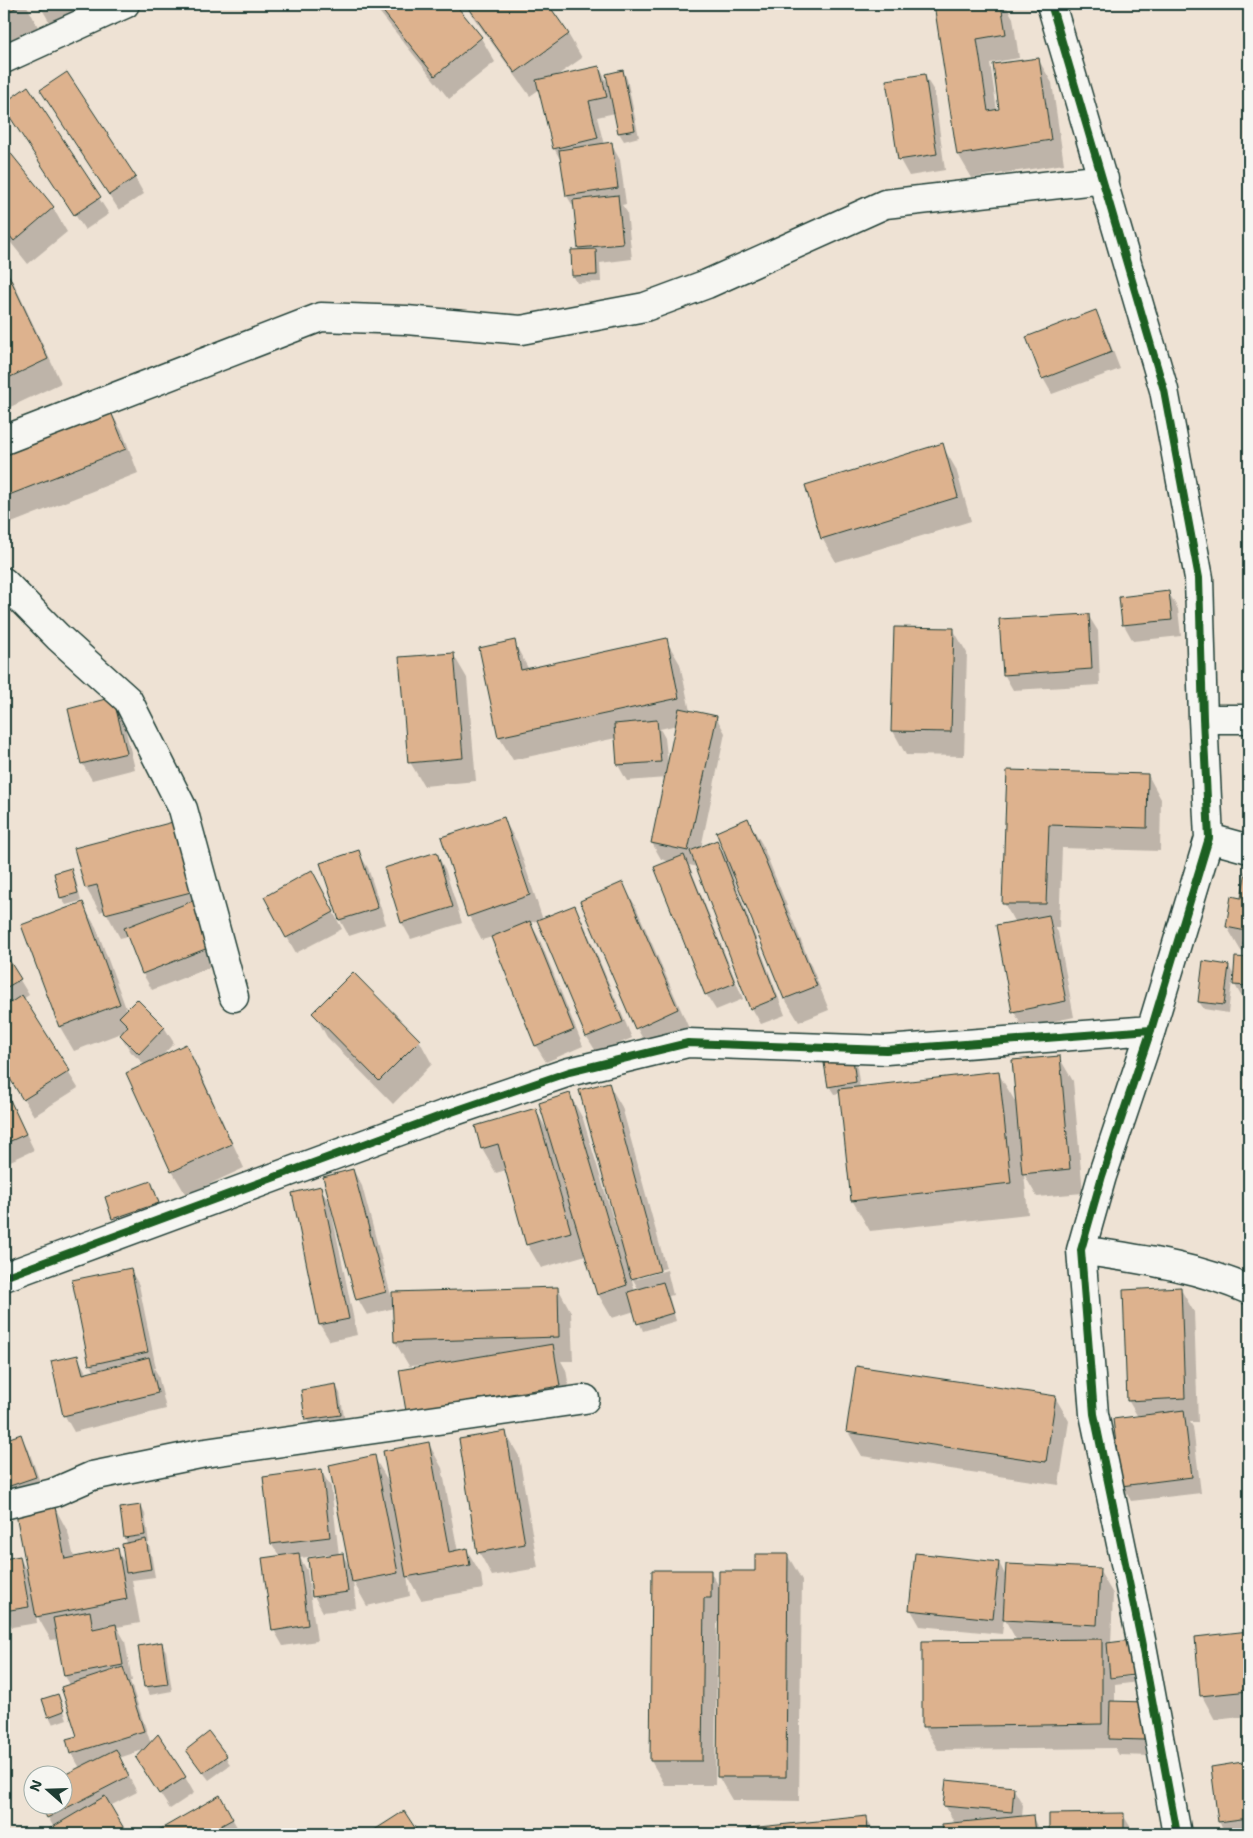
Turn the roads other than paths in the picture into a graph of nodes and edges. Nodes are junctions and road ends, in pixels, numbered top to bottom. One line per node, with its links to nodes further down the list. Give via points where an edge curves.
1 (125, 4): 3 (street)
2 (1051, 4): 4 (street)
3 (4, 59)
4 (1104, 179): 5 (street, via 885,204 707,284 644,307 521,330 406,320 321,317); 7 (street, via 1164,390 1199,578)
5 (4, 440)
6 (4, 582): 11 (street, via 58,637 128,700 183,809)
7 (1203, 719): 8 (street); 9 (street)
8 (1249, 719)
9 (1209, 838): 10 (street); 12 (street)
10 (1249, 849)
11 (234, 997)
12 (1151, 1030): 13 (street); 14 (street, via 886,1050 688,1043 570,1072 452,1112)
13 (1081, 1250): 15 (street, via 1168,1264); 18 (street, via 1094,1414 1141,1640)
14 (4, 1277)
15 (1249, 1290)
16 (585, 1399): 17 (street, via 205,1453 92,1476 53,1493)
17 (4, 1504)
18 (1176, 1834)

